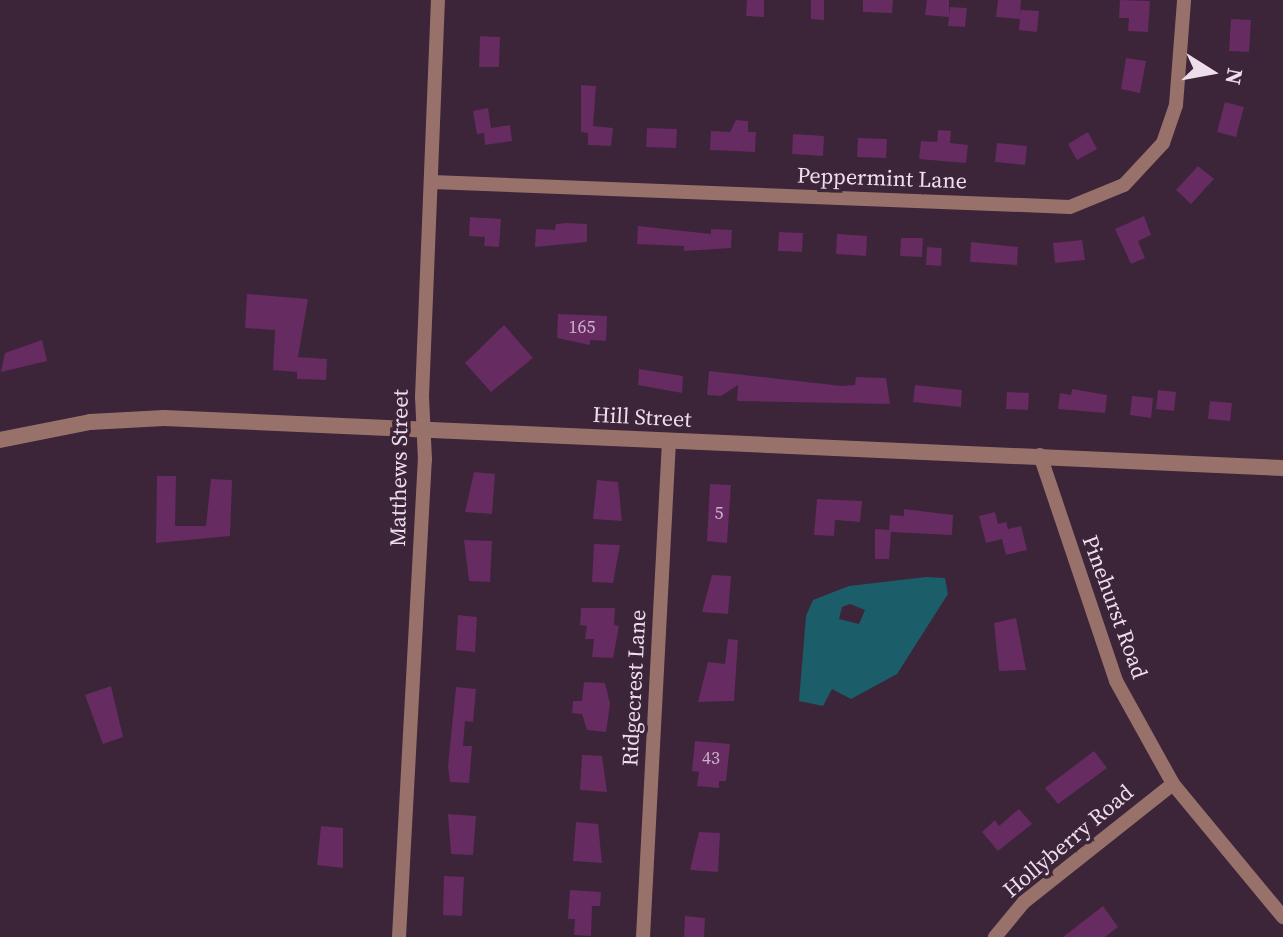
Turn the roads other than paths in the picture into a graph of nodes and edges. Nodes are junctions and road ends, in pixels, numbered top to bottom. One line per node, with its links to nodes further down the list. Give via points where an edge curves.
1 (438, 0): 3 (street, Matthews Street)
2 (1184, 0): 3 (street, Peppermint Lane, via 1176,105 1163,143 1124,185 1070,207)
3 (432, 182): 4 (street, Matthews Street)
4 (423, 427): 5 (street, Hill Street, via 164,418 90,422); 6 (street, Hill Street); 11 (street, Matthews Street)
5 (0, 440)
6 (669, 441): 7 (street, Hill Street); 12 (street, Ridgecrest Lane)
7 (1040, 455): 8 (street, Hill Street); 9 (street, Pinehurst Road, via 1110,669)
8 (1283, 468)
9 (1173, 784): 10 (street, Pinehurst Road); 13 (street, Hollyberry Road, via 1048,881)
10 (1283, 917)
11 (399, 937)
12 (643, 937)
13 (995, 937)

